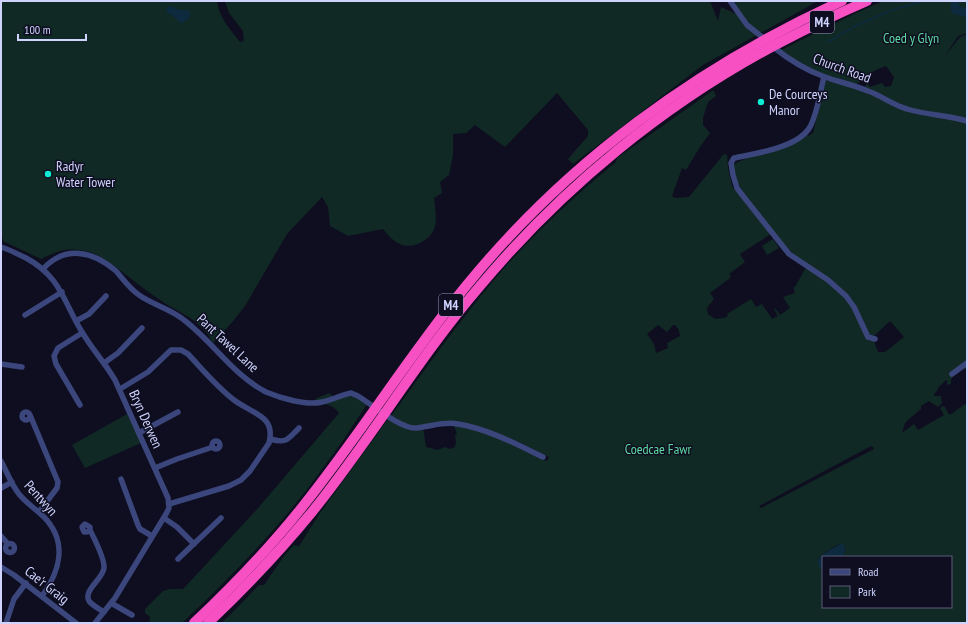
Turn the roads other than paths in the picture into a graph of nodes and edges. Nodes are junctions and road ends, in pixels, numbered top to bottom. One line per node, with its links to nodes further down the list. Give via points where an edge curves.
1 (730, 1): 5 (street, Church Road, via 747,24 786,57)
2 (842, 1): 4 (highway, M4)
3 (867, 1): 4 (highway, M4)
4 (773, 43): 54 (highway, M4, via 760,42 670,97 598,152 538,207 460,293 303,506 246,572); 55 (highway, M4, via 693,95 617,151 561,200 508,253 438,338 313,511 266,565)
5 (824, 77): 6 (street, Church Road, via 869,91 907,109); 15 (street, via 813,119 806,132 785,145 734,158 731,163 733,175 738,188 784,248 795,259 841,291 854,307 868,337)
6 (967, 121)
7 (1, 247): 8 (street, Bryn Derwen)
8 (44, 269): 9 (street, Bryn Derwen); 29 (street, Pant Tawel Lane, via 53,259 71,253 84,254 108,265 137,294 183,319 236,371 268,392 307,404 324,402 351,393 405,427 458,424 481,430)
9 (62, 292): 11 (street); 12 (street, Bryn Derwen)
10 (106, 296): 12 (street, via 89,314)
11 (25, 316)
12 (76, 322): 14 (street, Bryn Derwen)
13 (142, 328): 16 (street, via 118,353)
14 (82, 333): 16 (street, Bryn Derwen); 22 (street, via 58,348 54,356)
15 (875, 339)
16 (104, 363): 21 (street, Bryn Derwen)
17 (967, 363): 20 (street)
18 (1, 364): 19 (street)
19 (22, 367)
20 (952, 374)
21 (120, 390): 26 (street, Bryn Derwen); 27 (street, via 148,372 171,350 181,350 231,398 264,419 270,429)
22 (80, 405)
23 (178, 412): 26 (street)
24 (30, 415): 36 (street, via 58,482 57,488)
25 (299, 428): 27 (street, via 285,441)
26 (139, 433): 31 (street, Bryn Derwen)
27 (270, 440): 35 (street, via 241,480)
28 (213, 447): 31 (street)
29 (544, 457)
30 (1, 461): 33 (street, Pentwyn)
31 (155, 468): 35 (street, Bryn Derwen)
32 (120, 479): 41 (street, via 139,527)
33 (12, 482): 34 (street); 36 (street, Pentwyn, via 23,498)
34 (1, 488)
35 (169, 504): 37 (street)
36 (39, 512): 47 (street, Pentwyn, via 54,532 59,554 57,570)
37 (164, 518): 41 (street); 43 (street)
38 (221, 518): 43 (street)
39 (90, 530): 49 (street, via 104,568 101,576 89,590 88,596 90,602)
40 (1, 536): 42 (street)
41 (152, 536): 48 (street)
42 (8, 544)
43 (194, 544): 44 (street)
44 (178, 559)
45 (1, 567): 46 (street, Cae'r Graig)
46 (26, 584): 47 (street, Cae'r Graig); 51 (street, via 14,599)
47 (42, 596): 52 (street, Cae'r Graig)
48 (111, 603): 49 (street); 50 (street)
49 (104, 612): 53 (street)
50 (128, 615)
51 (6, 623)
52 (76, 623)
53 (96, 623)
54 (194, 623)
55 (208, 623)

